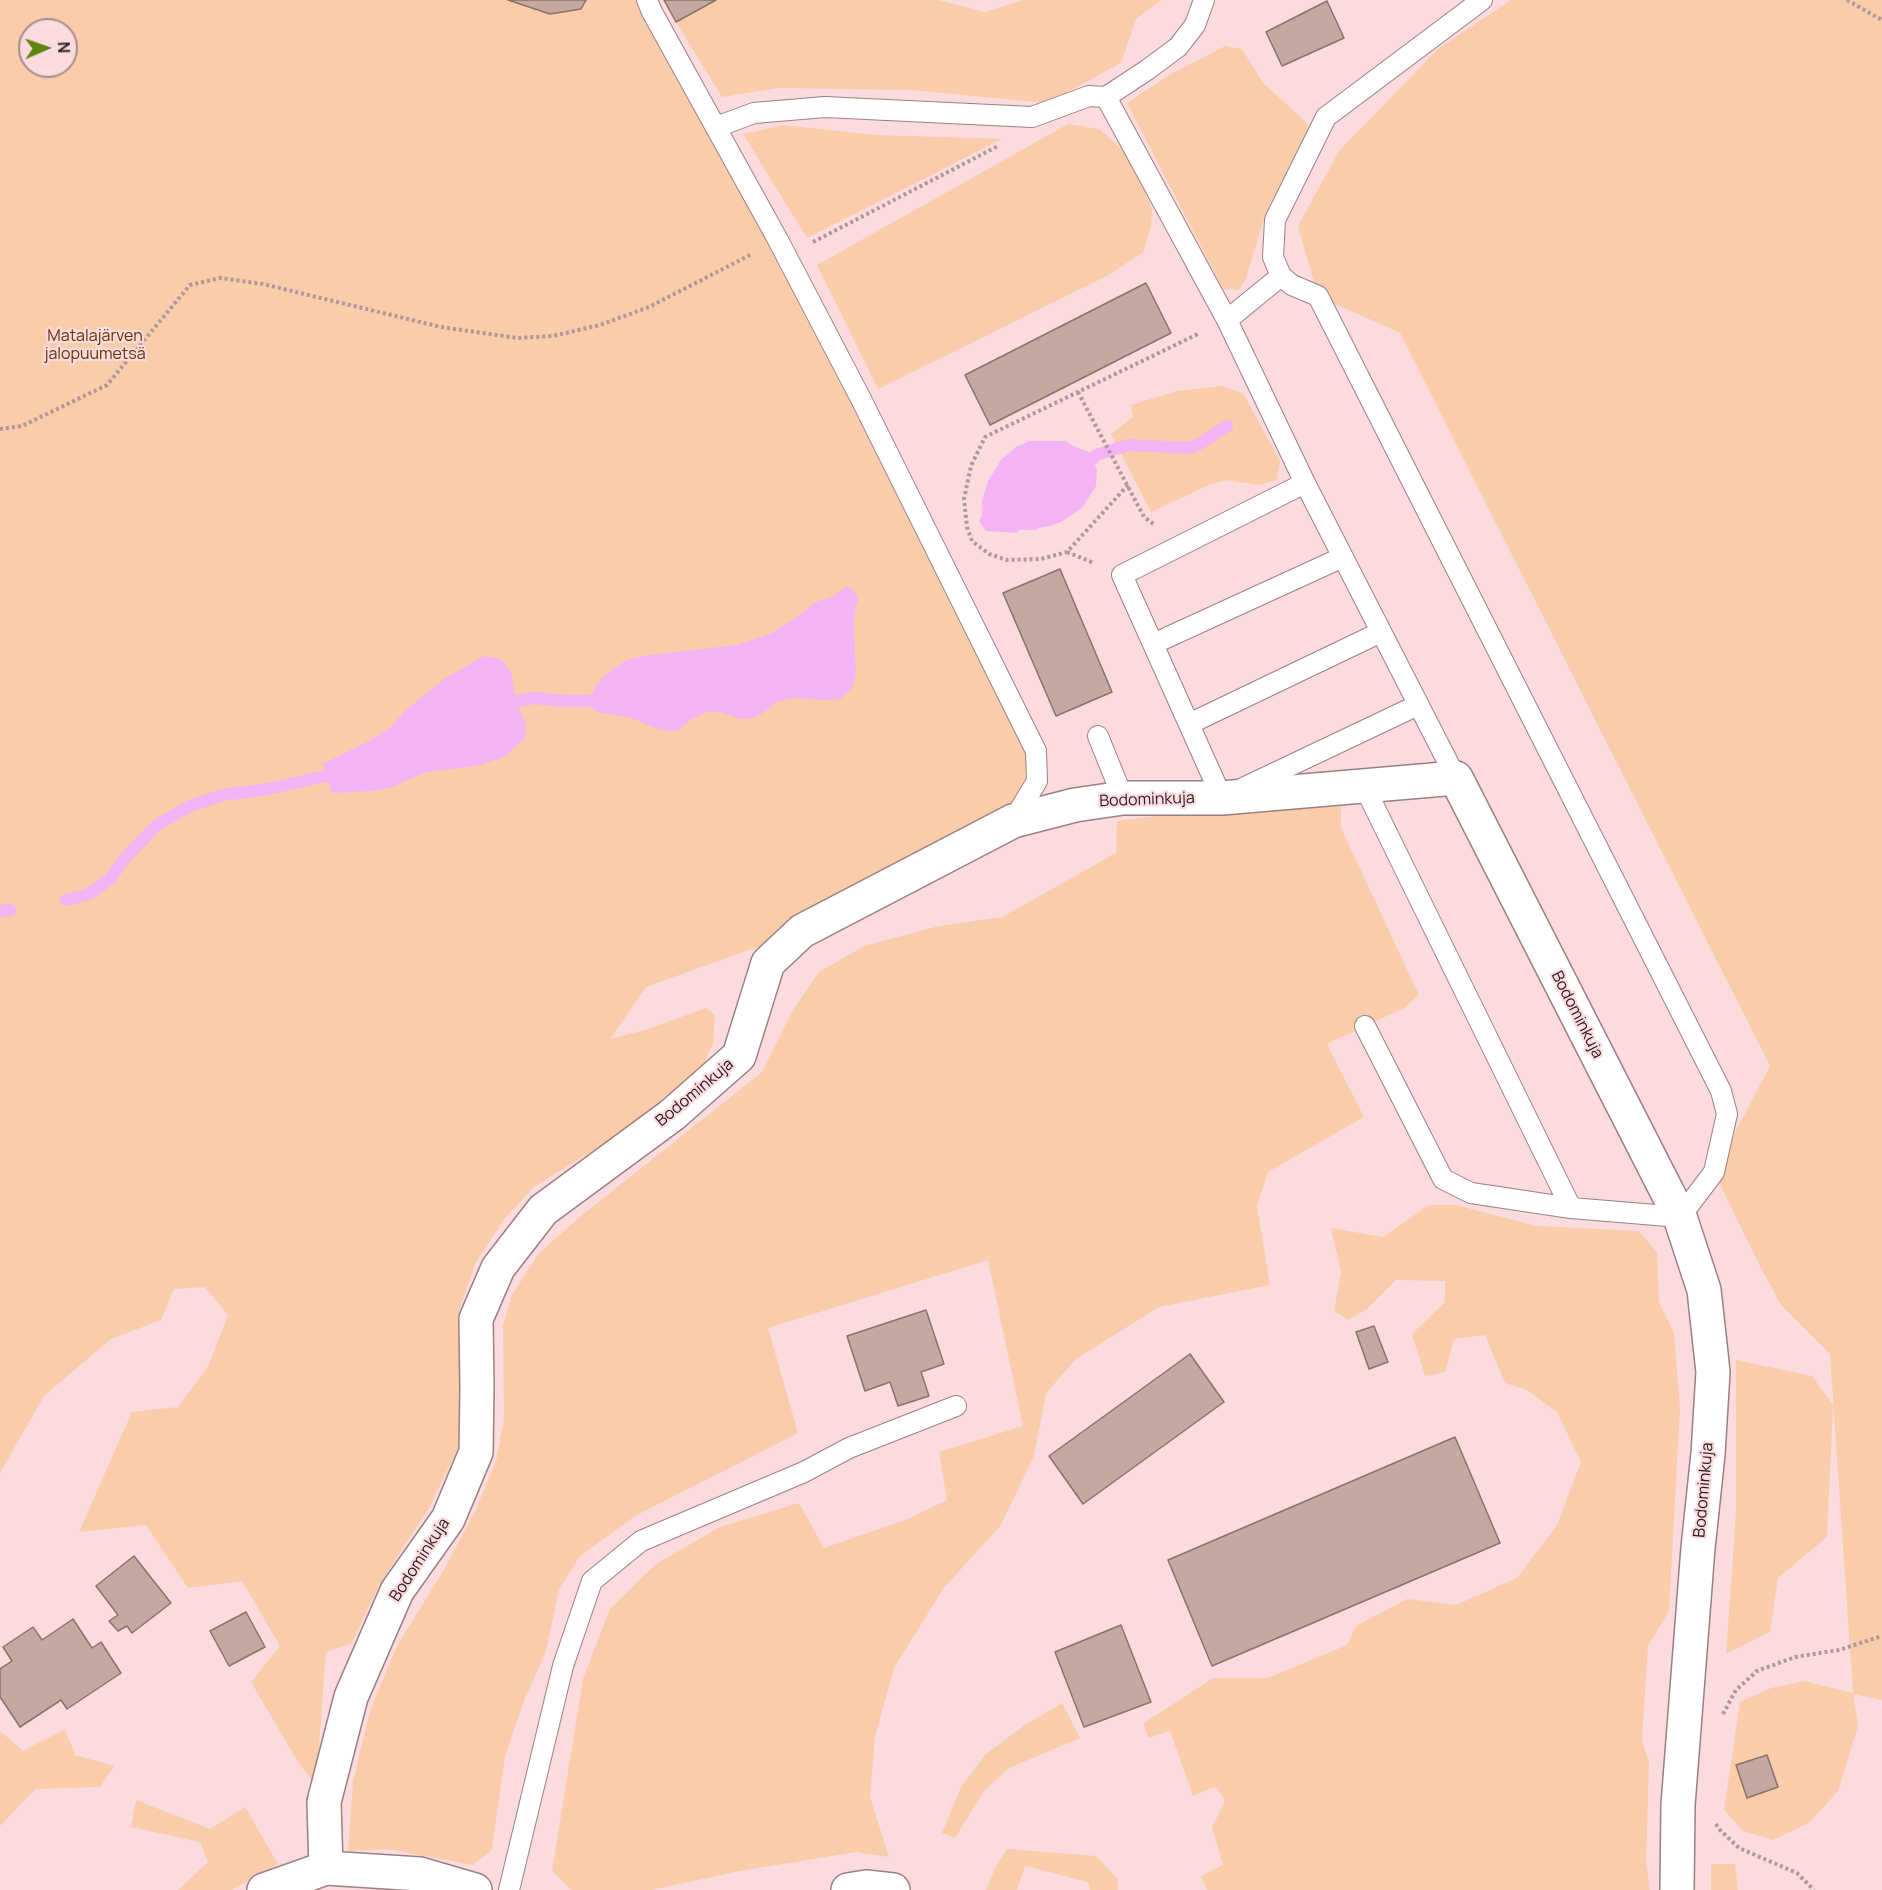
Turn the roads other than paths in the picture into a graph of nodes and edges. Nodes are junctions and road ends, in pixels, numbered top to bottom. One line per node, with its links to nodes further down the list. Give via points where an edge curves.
1 (647, 0): 5 (lane)
2 (1204, 0): 4 (lane, via 1195,25 1178,47)
3 (1482, 0): 6 (lane, via 1326,117 1275,220 1273,257)
4 (1106, 98): 5 (lane, via 1089,96 1032,117 825,107 754,113); 7 (lane)
5 (716, 127): 19 (lane, via 862,401 1036,751 1037,781)
6 (1281, 276): 7 (lane); 22 (lane, via 1318,296 1721,1091 1727,1114 1714,1172)
7 (1227, 320): 8 (lane)
8 (1305, 483): 9 (lane); 11 (lane, via 1122,575)
9 (1343, 557): 10 (lane); 11 (lane)
10 (1381, 632): 12 (lane); 13 (lane)
11 (1153, 644): 13 (lane)
12 (1418, 705): 15 (lane); 18 (lane)
13 (1189, 724): 18 (lane)
14 (1098, 736): 17 (lane)
15 (1456, 778): 16 (street, Bodominkuja); 22 (street, Bodominkuja)
16 (1364, 786): 18 (street, Bodominkuja); 21 (lane)
17 (1123, 798): 18 (street, Bodominkuja); 19 (street, Bodominkuja)
18 (1222, 798)
19 (1013, 821): 24 (street, Bodominkuja, via 802,931 768,963 738,1056 672,1115 543,1210 498,1268 476,1319 476,1452 448,1519 397,1591 351,1697 324,1802)
20 (1365, 1026): 21 (lane, via 1443,1179 1471,1193)
21 (1571, 1208): 22 (lane)
22 (1680, 1217): 30 (street, Bodominkuja, via 1704,1290 1713,1372 1678,1805)
23 (956, 1406): 27 (lane, via 849,1448 804,1472 641,1541 592,1581 563,1666)
24 (326, 1868): 25 (street); 26 (street, via 420,1874)
25 (264, 1890)
26 (475, 1890)
27 (509, 1890)
28 (848, 1890): 29 (street)
29 (892, 1890)
30 (1677, 1890)

